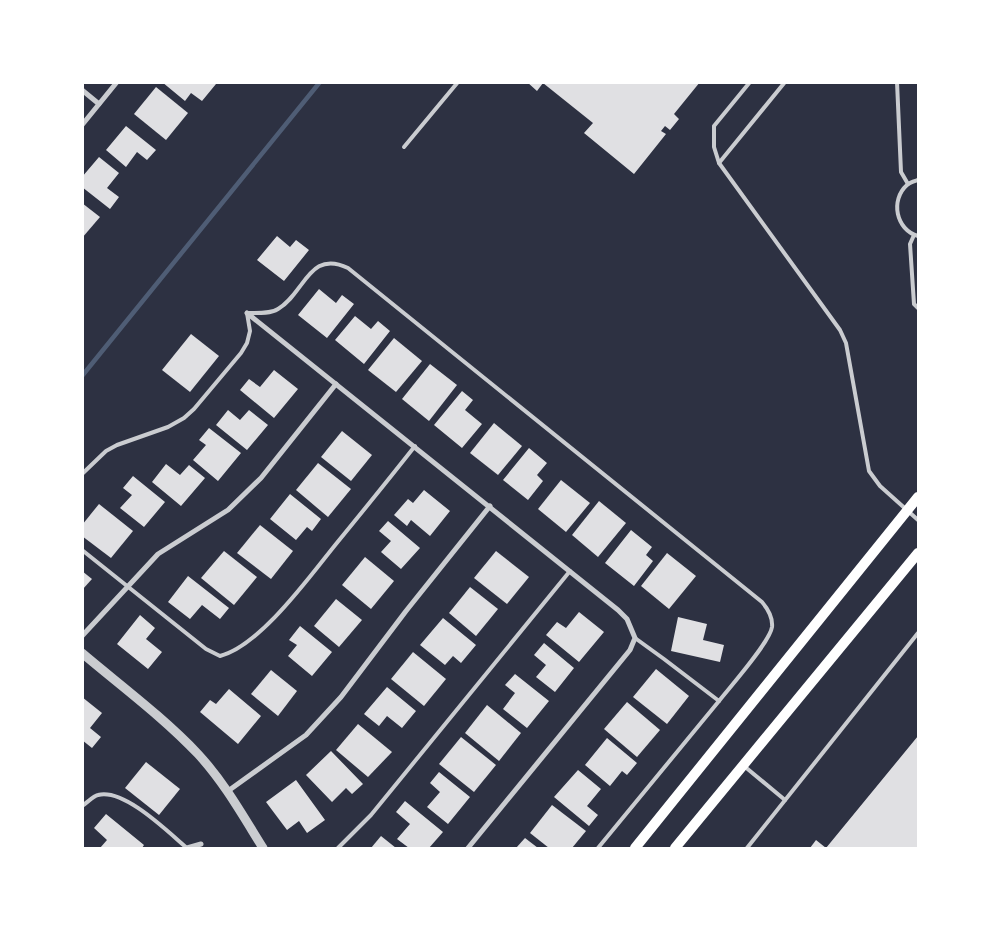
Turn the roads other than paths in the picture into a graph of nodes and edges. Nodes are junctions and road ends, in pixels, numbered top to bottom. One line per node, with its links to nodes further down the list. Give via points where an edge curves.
1 (117, 82): 7 (street)
2 (458, 82): 9 (lane)
3 (750, 82): 10 (lane, via 714,126 714,147)
4 (785, 82): 10 (lane)
5 (897, 82): 12 (lane, via 901,172)
6 (82, 90): 7 (street)
7 (99, 104): 8 (street)
8 (82, 125)
9 (404, 148)
10 (720, 163): 21 (lane, via 840,330 846,343 869,471 880,486)
11 (918, 180): 12 (lane)
12 (908, 184): 13 (lane, via 899,197 896,211 902,225)
13 (916, 235): 14 (lane, via 910,244 914,304)
14 (918, 308)
15 (247, 314): 16 (street); 18 (lane, via 250,332 247,343 194,409 168,427 106,451); 31 (lane, via 278,309 320,266 331,262 348,268 762,602 770,614 772,626 766,642)
16 (336, 384): 17 (street); 26 (street, via 261,478 228,510 158,554)
17 (415, 446): 20 (street); 26 (lane, via 275,617 230,654 214,654)
18 (82, 474)
19 (918, 497): 21 (main road)
20 (490, 506): 25 (street); 33 (street, via 341,697 312,729)
21 (907, 510): 22 (lane); 42 (main road)
22 (918, 520)
23 (82, 550): 26 (lane)
24 (918, 553): 32 (main road)
25 (570, 571): 29 (street, via 627,619); 39 (lane, via 371,815)
26 (128, 585): 28 (street)
27 (918, 633): 34 (lane)
28 (82, 636)
29 (635, 638): 31 (lane); 40 (street, via 630,650)
30 (82, 653): 33 (street, via 198,754)
31 (719, 701): 41 (lane)
32 (744, 766): 34 (lane); 43 (main road)
33 (228, 791): 38 (street)
34 (786, 800): 44 (lane)
35 (82, 806): 37 (lane, via 97,795 112,794 127,800)
36 (202, 844): 37 (street)
37 (187, 848)
38 (264, 848)
39 (338, 848)
40 (468, 848)
41 (598, 848)
42 (635, 848)
43 (675, 848)
44 (747, 848)

